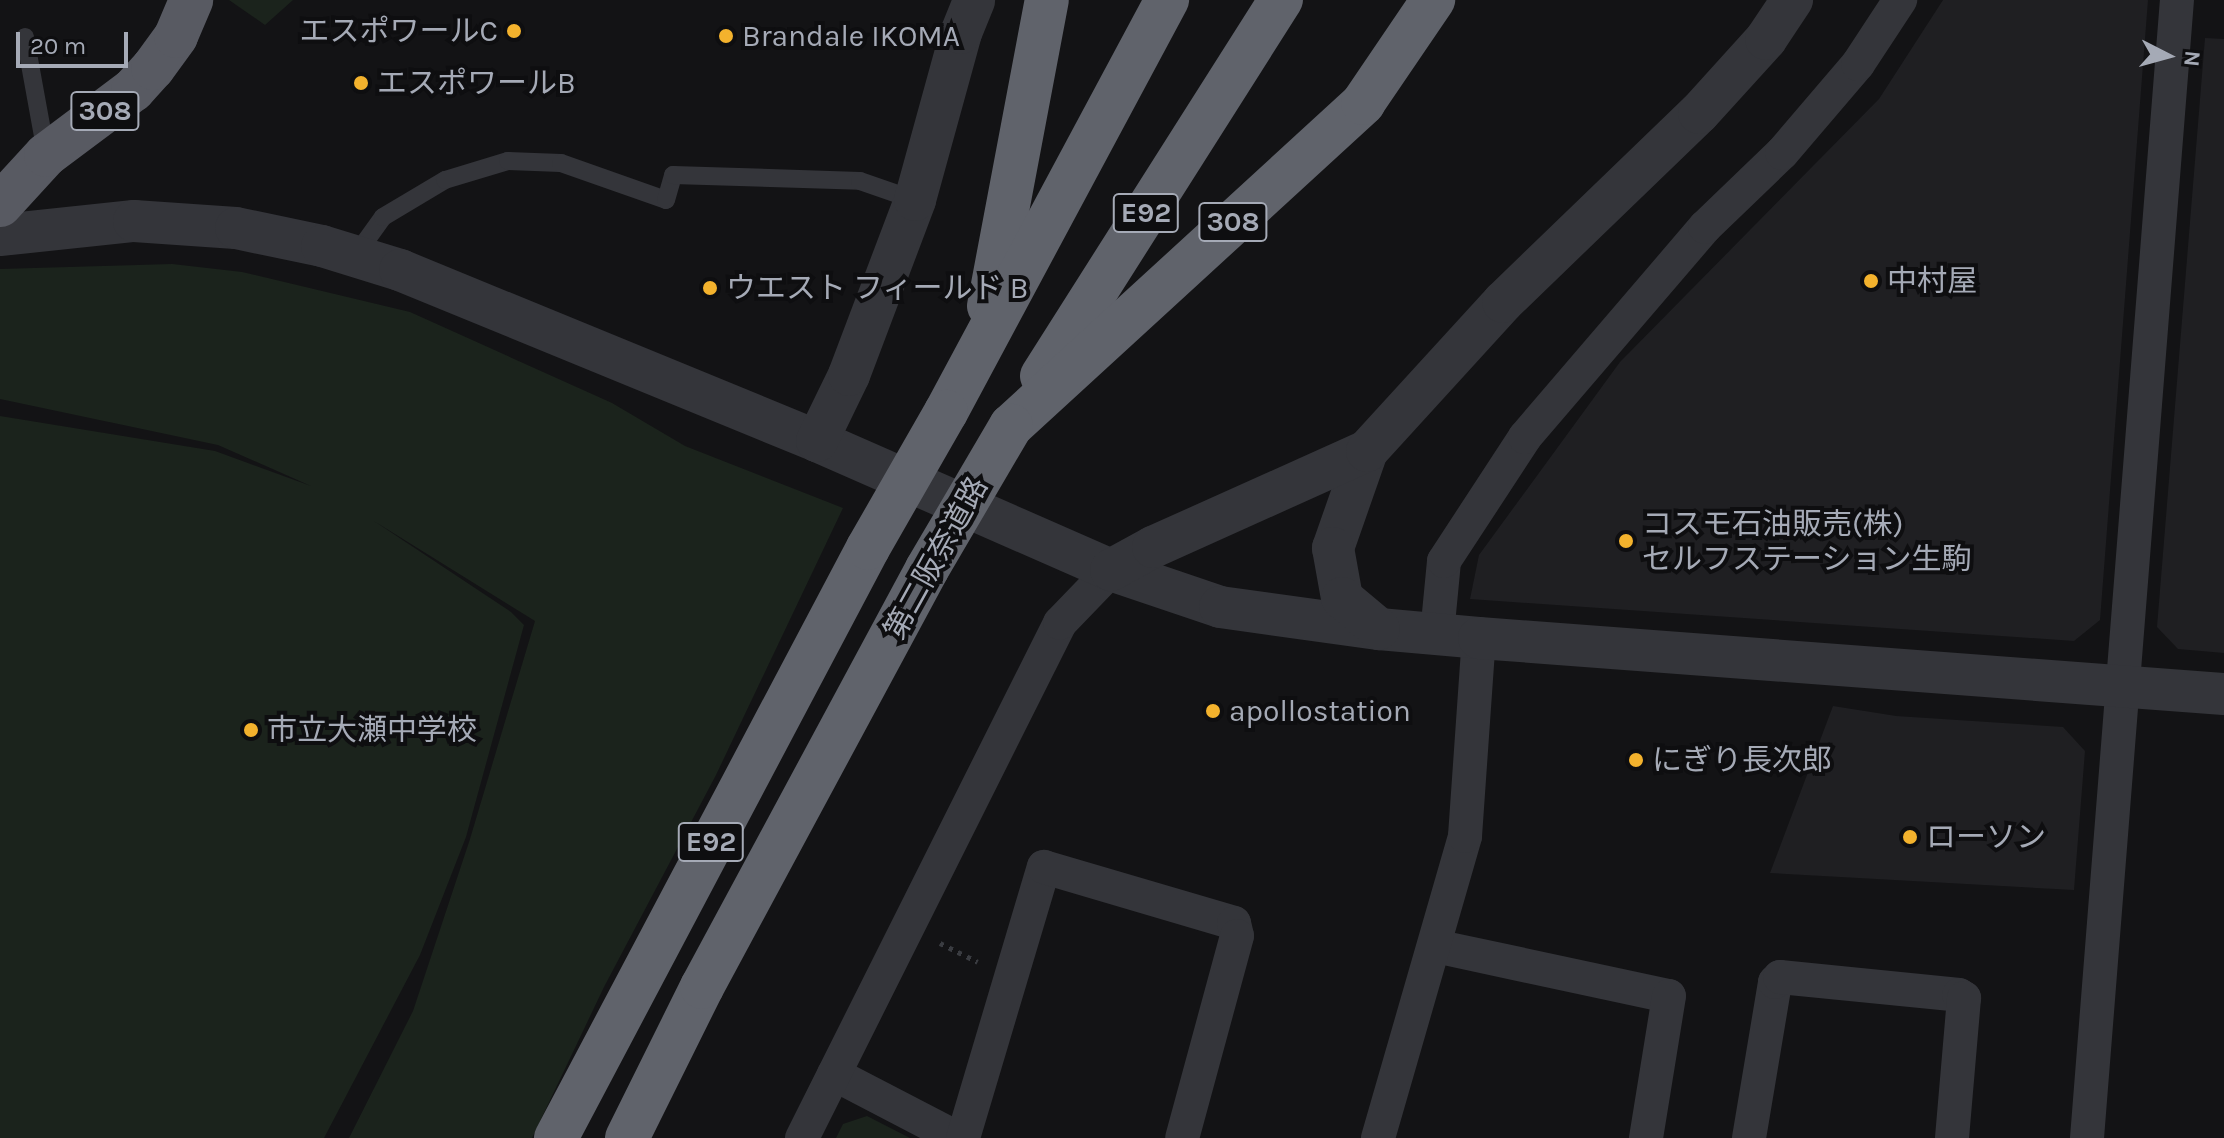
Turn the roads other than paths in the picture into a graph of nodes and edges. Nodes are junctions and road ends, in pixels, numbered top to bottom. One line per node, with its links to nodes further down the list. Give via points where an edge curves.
1 (191, 0): 11 (highway, 308, via 176,36 133,90)
2 (974, 0): 12 (street)
3 (1047, 0): 16 (highway)
4 (1167, 0): 16 (highway, 第二阪奈道路 / E92)
5 (1281, 0): 17 (highway, 第二阪奈道路 / E92)
6 (1433, 0): 17 (highway, 308, via 1363,103)
7 (1792, 0): 19 (street, via 1766,39 1699,113 1503,302)
8 (1900, 0): 22 (street, via 1858,64 1782,153 1705,227 1525,437 1444,561)
9 (2177, 0): 24 (street)
10 (25, 37): 11 (lane)
11 (46, 155): 13 (highway, 308)
12 (915, 200): 15 (lane, via 860,181 673,175 666,200 561,163 508,161 445,180 383,217); 18 (street, via 849,375)
13 (0, 205)
14 (0, 235): 15 (street, via 148,222 236,228)
15 (355, 256): 18 (street)
16 (981, 347): 28 (highway, 第二阪奈道路 / E92, bridge, via 868,548)
17 (1011, 426): 29 (highway, 第二阪奈道路 / E92, bridge, via 927,569 702,987)
18 (817, 441): 20 (street)
19 (1367, 451): 20 (street); 21 (street, via 1333,548 1342,598)
20 (1111, 570): 21 (street, via 1220,607); 27 (street, via 1060,623)
21 (1379, 629): 22 (street)
22 (1437, 634): 23 (street)
23 (1479, 638): 24 (street); 26 (street, via 1465,836)
24 (2125, 684): 25 (street); 38 (street)
25 (2224, 694)
26 (1435, 946): 34 (street); 35 (street, via 1669,996)
27 (834, 1074): 30 (street); 31 (street)
28 (556, 1138)
29 (627, 1138)
30 (802, 1138)
31 (957, 1138)
32 (963, 1138): 33 (street, via 1044,867 1234,923 1237,936)
33 (1182, 1138)
34 (1378, 1138)
35 (1646, 1138)
36 (1749, 1138): 37 (street, via 1780,977 1964,998)
37 (1952, 1138)
38 (2087, 1138)

